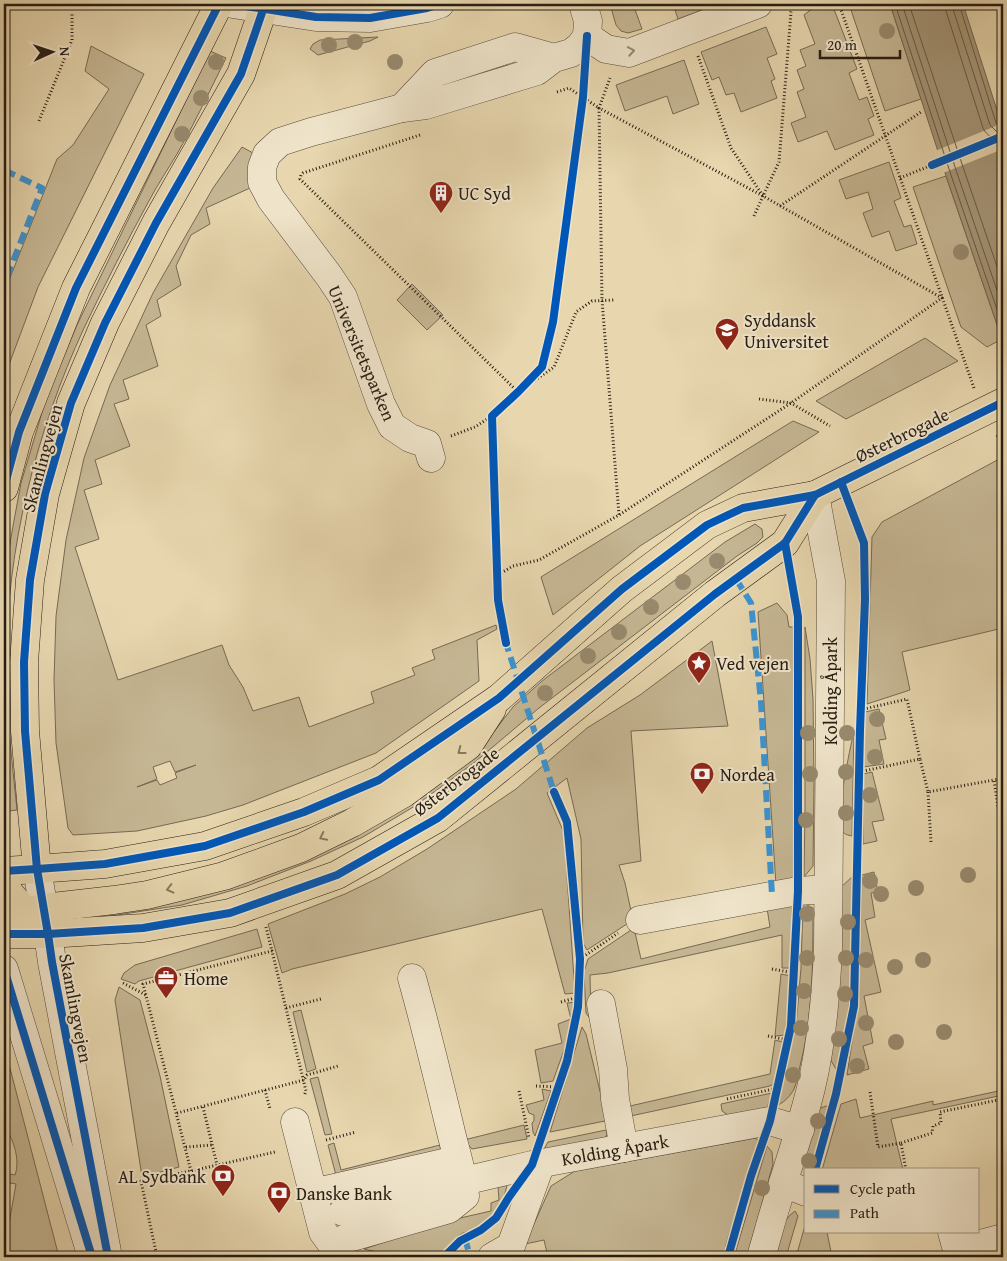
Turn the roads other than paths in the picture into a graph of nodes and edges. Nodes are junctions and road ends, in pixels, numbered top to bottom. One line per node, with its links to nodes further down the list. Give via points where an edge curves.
1 (219, 4): 10 (main road, Skamlingvejen, via 76,288 19,432)
2 (233, 4): 6 (street)
3 (583, 4): 7 (street, via 588,21)
4 (758, 4): 7 (street, one-way to 4, via 606,49 629,53)
5 (431, 5): 6 (street, via 370,18 316,17)
6 (265, 6): 13 (main road, Skamlingvejen, via 241,74 156,223 105,323 71,403 45,494 30,580 24,662 25,731)
7 (587, 36): 9 (street, Universitetsparken, via 571,53 554,58 515,47 435,73 402,108 280,142 267,154 262,167 262,182 271,199 343,297 392,426)
8 (993, 407): 11 (main road, Østerbrogade)
9 (429, 451)
10 (4, 488)
11 (815, 494): 12 (main road, Østerbrogade, via 743,508 707,525 622,589); 14 (street, Kolding Åpark, via 831,581); 18 (main road, Østerbrogade, via 786,543 715,594 438,818 337,875 230,913 143,928)
12 (499, 698): 13 (main road, Østerbrogade, via 379,780 304,812 205,846 105,864); 15 (main road, one-way to 15, via 468,746 404,793 301,848 224,876 147,895 114,900)
13 (37, 869): 15 (main road)
14 (828, 889): 16 (street, via 798,891); 23 (street, Kolding Åpark, via 826,995 811,1087)
15 (13, 898): 18 (main road)
16 (640, 920)
17 (4, 934): 18 (main road, Østerbrogade)
18 (48, 934): 33 (street, Skamlingvejen)
19 (4, 969): 32 (street)
20 (412, 978): 26 (street)
21 (590, 1000): 24 (street, via 613,1069 614,1099)
22 (295, 1122): 28 (street)
23 (800, 1130): 24 (street, Kolding Åpark, via 770,1121); 27 (street, Kolding Åpark)
24 (624, 1148): 25 (street, Kolding Åpark)
25 (536, 1152): 26 (street, Kolding Åpark); 34 (street, via 511,1246)
26 (460, 1170): 28 (street); 28 (street, via 465,1196 449,1209 331,1243 323,1232); 29 (street, Kolding Åpark)
27 (795, 1188): 35 (street, Kolding Åpark, via 774,1210)
28 (314, 1193)
29 (343, 1212)
30 (953, 1234): 31 (street, via 957,1250)
31 (1003, 1238)
32 (92, 1257)
33 (108, 1257)
34 (492, 1257)
35 (761, 1257)

